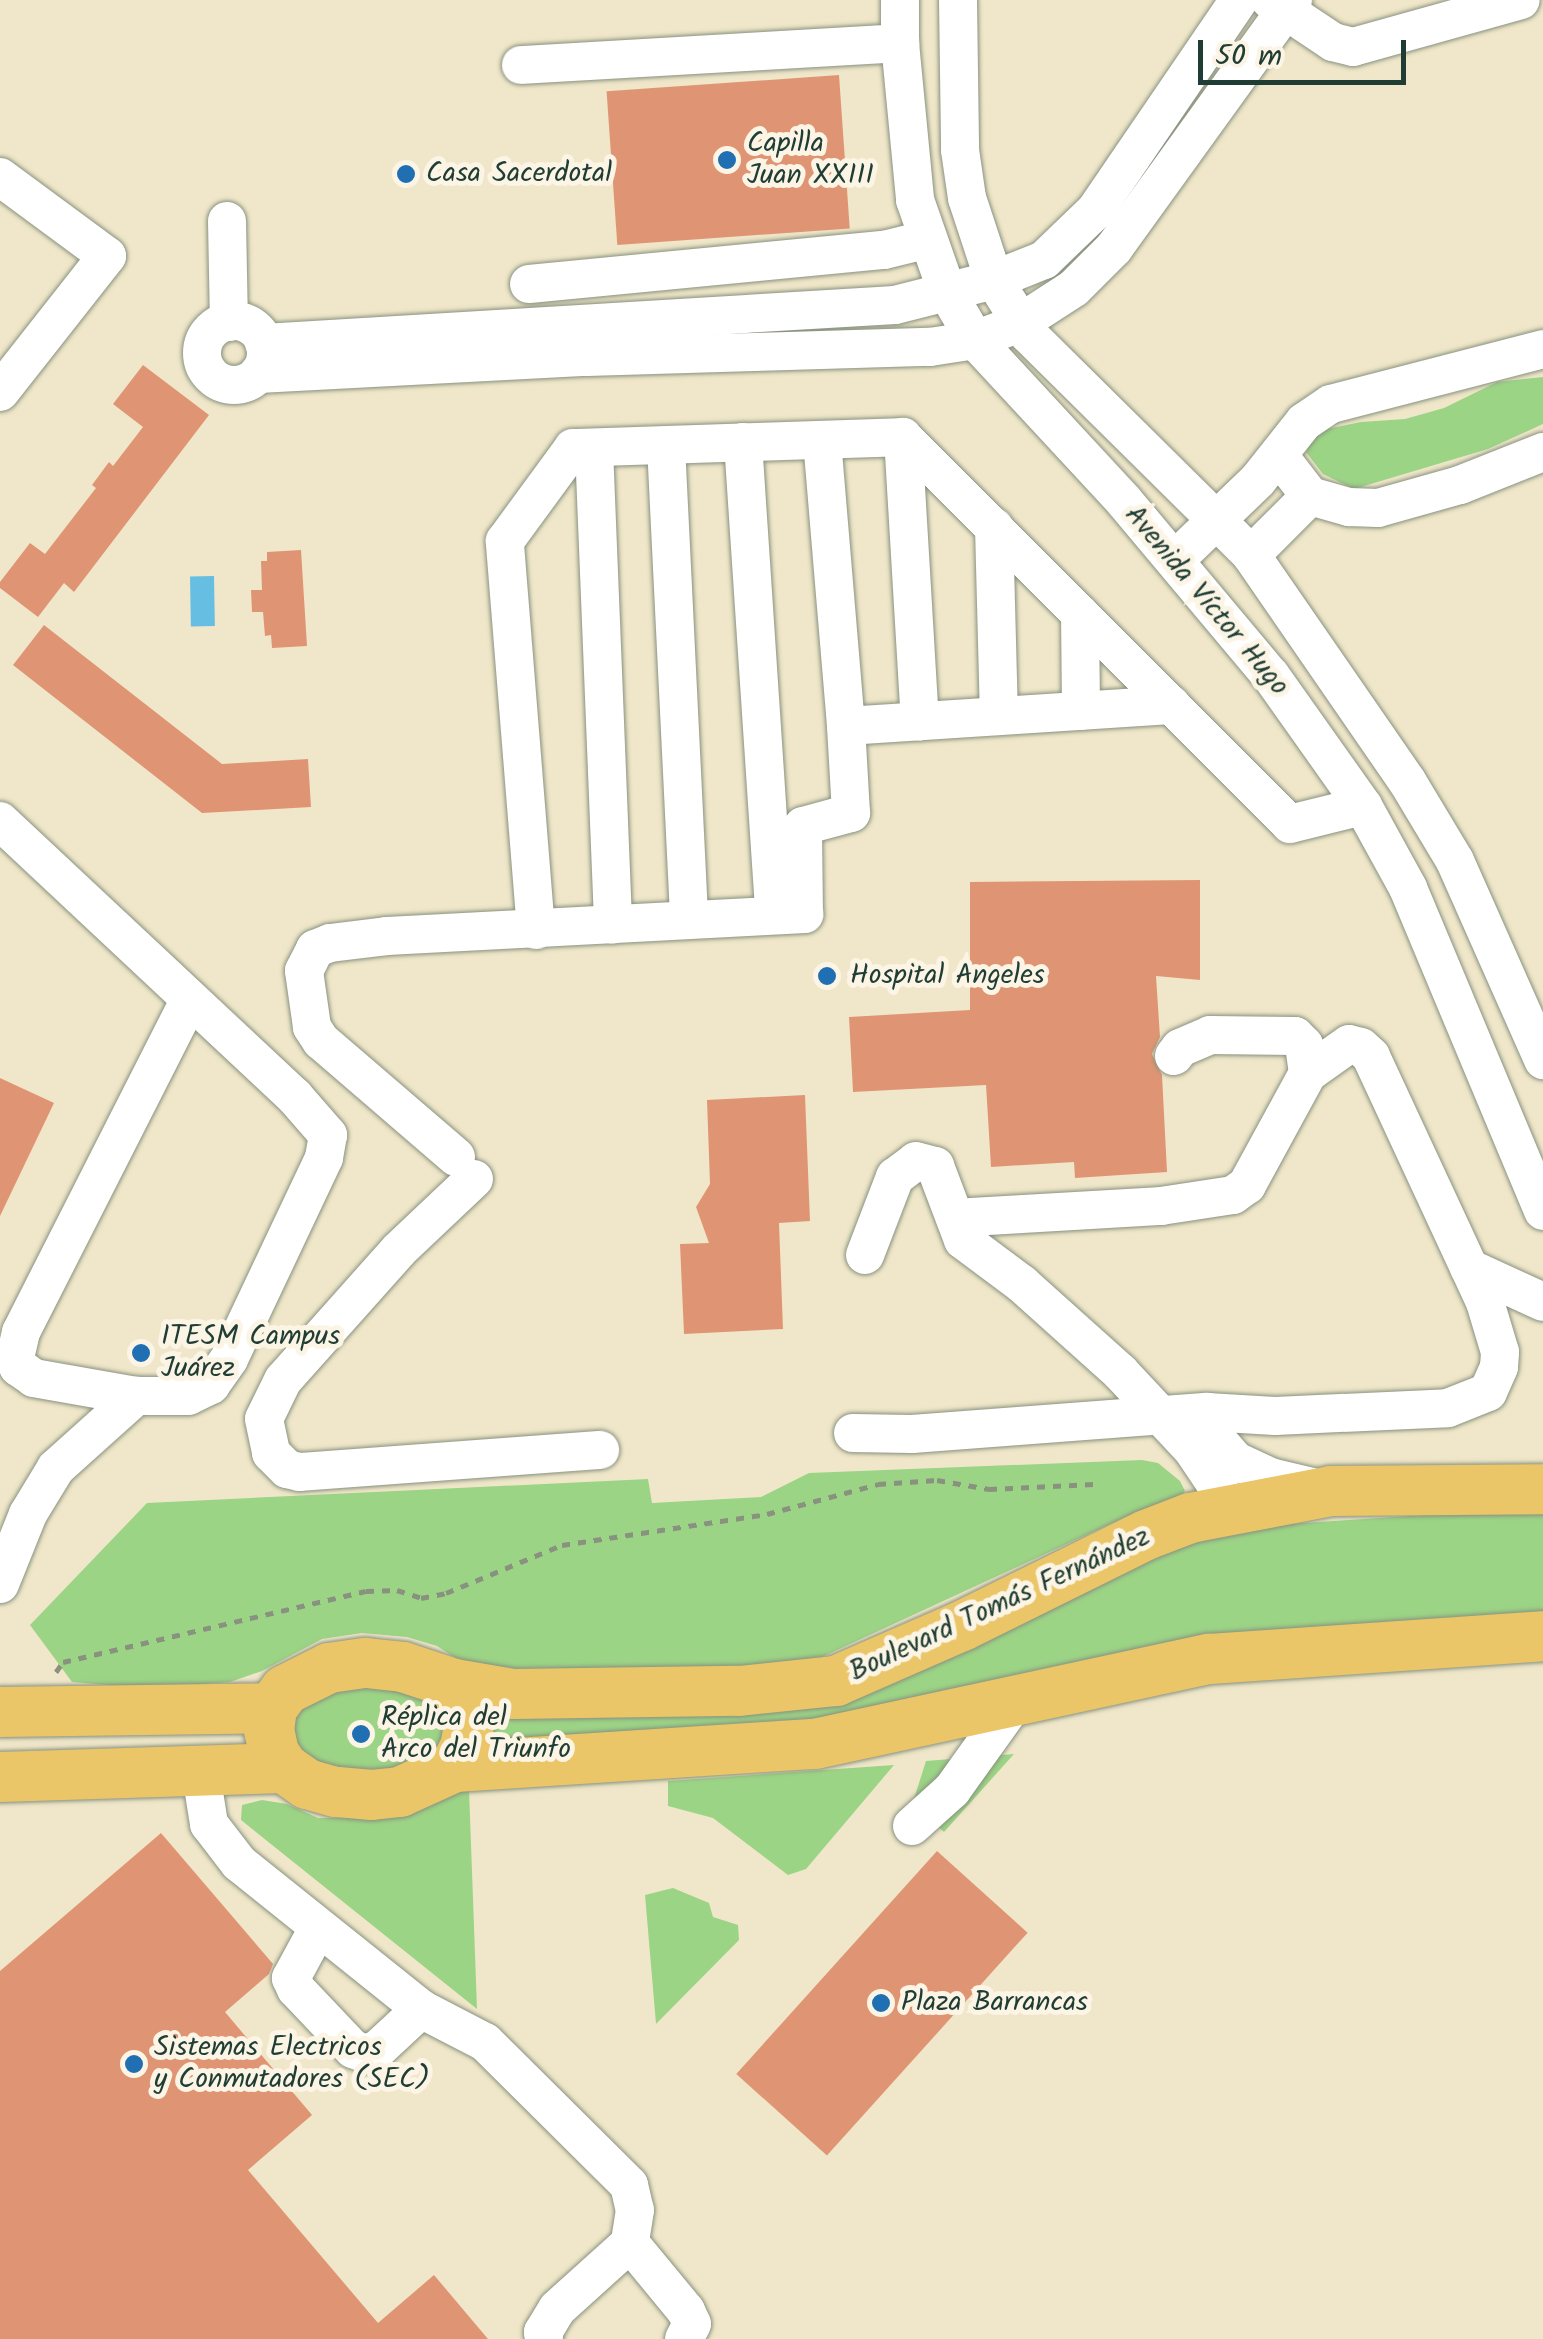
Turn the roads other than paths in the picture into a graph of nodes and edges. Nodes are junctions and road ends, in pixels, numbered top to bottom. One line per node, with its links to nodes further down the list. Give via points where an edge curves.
1 (900, 0): 6 (street, Avenida Víctor Hugo)
2 (958, 0): 8 (street, Avenida Víctor Hugo)
3 (1239, 0): 11 (street)
4 (1520, 0): 5 (street, via 1354,47 1333,42)
5 (1283, 3): 12 (street)
6 (900, 43): 7 (street); 9 (street, Avenida Víctor Hugo)
7 (521, 66)
8 (960, 150): 9 (street); 15 (street, Avenida Víctor Hugo, via 966,198)
9 (909, 153): 14 (street, Avenida Víctor Hugo)
10 (0, 177): 26 (street, via 107,256)
11 (1114, 178): 12 (street); 15 (street, via 1065,244)
12 (1149, 204): 20 (street, via 1074,288)
13 (227, 221): 19 (street)
14 (926, 240): 16 (street, via 884,250); 17 (street, Avenida Víctor Hugo)
15 (994, 280): 17 (street); 20 (street, Avenida Víctor Hugo)
16 (529, 284)
17 (947, 292): 18 (street); 22 (street, Avenida Víctor Hugo)
18 (840, 309): 21 (street); 24 (street)
19 (229, 322): 25 (street, via 250,326); 25 (street, via 204,342 208,373 238,385)
20 (1020, 324): 22 (street); 35 (street, Avenida Víctor Hugo)
21 (586, 339): 24 (street); 25 (street)
22 (975, 340): 24 (street); 38 (street, Avenida Víctor Hugo)
23 (1543, 349): 33 (street, via 1331,404 1304,422)
24 (845, 350)
25 (261, 359)
26 (0, 392)
27 (903, 437): 28 (street); 36 (street); 43 (street)
28 (822, 440): 29 (street); 44 (street)
29 (743, 442): 30 (street); 49 (street)
30 (666, 445): 31 (street); 50 (street)
31 (594, 448): 51 (street); 52 (street, via 573,448 506,541)
32 (1543, 452): 34 (street, via 1394,505 1349,507)
33 (1280, 457): 34 (street); 35 (street)
34 (1310, 496): 37 (street)
35 (1219, 519): 37 (street, Avenida Víctor Hugo); 38 (street)
36 (994, 528): 39 (street); 42 (street)
37 (1251, 556): 47 (street, Avenida Víctor Hugo)
38 (1175, 560): 45 (street, Avenida Víctor Hugo, via 1271,676)
39 (1080, 614): 40 (street); 41 (street)
40 (1171, 705): 41 (street); 45 (street, via 1290,824)
41 (1081, 711): 42 (street)
42 (1000, 716): 43 (street)
43 (920, 722): 44 (street)
44 (846, 726): 49 (street, via 851,813 803,826 804,914)
45 (1363, 806): 48 (street, Avenida Víctor Hugo)
46 (0, 821): 53 (street)
47 (1456, 861): 48 (street); 55 (street, Avenida Víctor Hugo)
48 (1408, 888): 57 (street, Avenida Víctor Hugo)
49 (774, 914): 50 (street)
50 (689, 918): 51 (street)
51 (613, 924): 52 (street)
52 (536, 930): 68 (street, via 330,942 314,949 304,971 312,1027 321,1041 465,1168 283,1380 264,1419 270,1453 300,1472)
53 (189, 1001): 64 (street, via 16,1346 18,1367 34,1378); 64 (street, via 314,1116 328,1146 220,1374 188,1396)
54 (1174, 1056): 56 (street, via 1210,1035 1294,1036 1304,1045)
55 (1543, 1060)
56 (1308, 1073): 58 (street, via 1247,1185 1232,1195 1144,1208); 60 (street, via 1349,1044 1371,1056)
57 (1543, 1211)
58 (955, 1218): 59 (street, via 935,1166 916,1160 896,1177); 66 (street, via 963,1240 1120,1372)
59 (865, 1255)
60 (1469, 1268): 61 (street); 62 (street)
61 (1485, 1302): 63 (street); 65 (street, via 1499,1367 1488,1392 1474,1401 1382,1414)
62 (1543, 1302)
63 (1543, 1327)
64 (136, 1396): 72 (street, via 56,1468 28,1514)
65 (1207, 1412): 66 (street); 70 (street, via 1214,1436 1236,1461)
66 (1158, 1417): 67 (street); 71 (street, via 1192,1449)
67 (853, 1434)
68 (600, 1450)
69 (1543, 1489): 70 (main road, Boulevard Tomás Fernández)
70 (1330, 1492): 71 (main road, Boulevard Tomás Fernández)
71 (1233, 1510): 74 (main road, Boulevard Tomás Fernández, via 1146,1534 836,1681 739,1691 514,1694)
72 (0, 1584)
73 (1543, 1636): 75 (main road, via 1209,1659)
74 (454, 1684): 76 (main road, via 403,1667 347,1666 308,1676); 78 (main road, via 470,1720)
75 (1015, 1702): 78 (main road, via 815,1744); 82 (street, via 952,1790)
76 (272, 1708): 77 (main road); 79 (main road, via 269,1730)
77 (24, 1710)
78 (454, 1767): 79 (main road, via 414,1787 372,1795 307,1784)
79 (284, 1768): 80 (main road)
80 (201, 1774): 81 (main road); 83 (street, via 209,1824 222,1847)
81 (0, 1776)
82 (912, 1826)
83 (317, 1930): 84 (street); 84 (street, via 292,1978 353,2049 378,2050)
84 (421, 2009): 85 (street, via 485,2042 629,2185 636,2210)
85 (630, 2243): 86 (street, via 557,2309); 87 (street, via 686,2311 692,2324)
86 (544, 2339)
87 (684, 2339)

